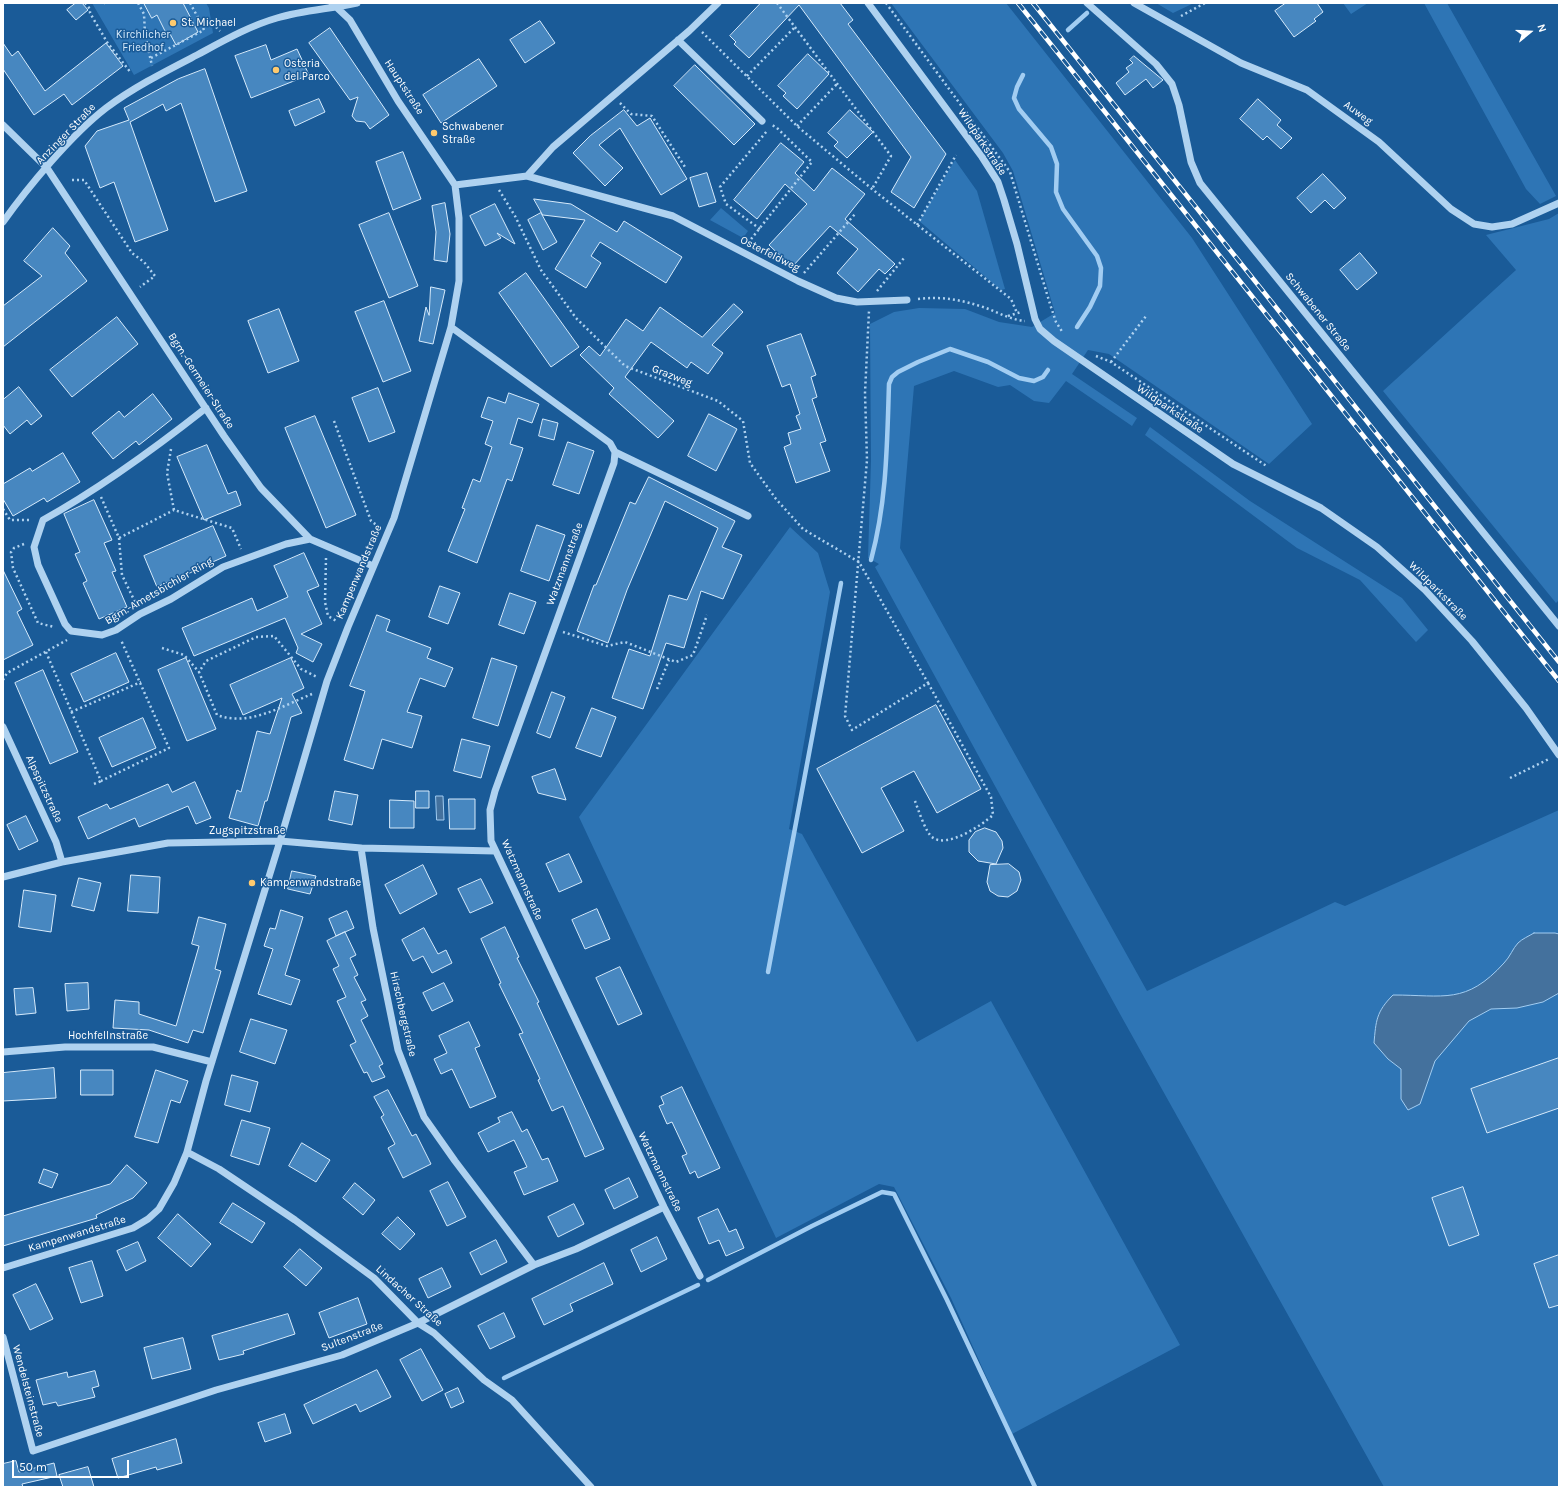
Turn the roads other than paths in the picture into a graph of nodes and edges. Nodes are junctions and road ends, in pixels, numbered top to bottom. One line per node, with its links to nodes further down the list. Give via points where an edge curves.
1 (357, 3): 6 (street, Anzinger Straße)
2 (718, 3): 7 (street)
3 (868, 3): 24 (street, Wildparkstraße, via 998,182 1040,330 1233,464 1321,508 1376,547 1424,590 1472,641 1526,708)
4 (1087, 3): 22 (street, Schwabener Straße, via 1156,64 1172,84 1191,162 1200,183)
5 (1134, 3): 13 (street, Auweg, via 1241,63 1307,90 1379,142 1451,209 1474,224 1492,227 1512,224)
6 (334, 5): 10 (street, Anzinger Straße, via 275,19 227,39 157,76 106,108 79,133); 12 (street, Hauptstraße, via 350,20 398,101)
7 (678, 40): 8 (street); 11 (street, via 553,147)
8 (762, 121)
9 (3, 125): 10 (street, Bgm.-Germeier-Straße)
10 (48, 168): 14 (street, Anzinger Straße); 17 (street, Bgm.-Germeier-Straße)
11 (527, 176): 12 (street); 15 (street, Osterfeldweg, via 673,216 836,298 857,302)
12 (455, 185): 16 (street, Kampenwandstraße, via 459,218 459,281)
13 (1559, 203)
14 (3, 222)
15 (907, 300)
16 (451, 327): 18 (street, via 610,443); 21 (street, Kampenwandstraße, via 394,518)
17 (206, 408): 20 (street, Bgm.-Germeier-Straße, via 261,488); 20 (street, Bgm.-Ametsbichler-Ring, via 97,487 43,520 34,547 38,565 65,624 71,631 102,635 116,630 223,567 286,544)
18 (615, 452): 19 (street); 27 (street, Watzmannstraße, via 614,463 494,791 490,826)
19 (748, 516)
20 (310, 539): 21 (street, Bgm.-Germeier-Straße)
21 (374, 566): 25 (street, Kampenwandstraße, via 327,681)
22 (1559, 626)
23 (3, 727): 28 (street, Alpspitzstraße, via 56,842)
24 (1559, 755)
25 (280, 841): 26 (street, Zugspitzstraße); 28 (street, Zugspitzstraße, via 168,843); 31 (street, Kampenwandstraße)
26 (361, 848): 27 (street, Zugspitzstraße); 34 (street, Hirschbergstraße, via 373,928 393,1030 398,1050 424,1117)
27 (495, 851): 33 (street, Watzmannstraße)
28 (62, 862): 29 (street, Zugspitzstraße)
29 (3, 878)
30 (3, 1052): 31 (street, Hochfellnstraße, via 153,1047)
31 (212, 1062): 32 (street, Kampenwandstraße)
32 (187, 1152): 35 (street, Kampenwandstraße, via 167,1197 148,1219 133,1228); 37 (street, Lindacher Straße, via 219,1169 295,1220 374,1278)
33 (664, 1207): 34 (street, Sultenstraße, via 576,1249); 36 (street, Watzmannstraße)
34 (534, 1265): 37 (street, Sultenstraße)
35 (3, 1268)
36 (700, 1276)
37 (418, 1323): 39 (street, Sultenstraße, via 342,1355 216,1390); 40 (street, Lindacher Straße, via 434,1333 484,1380 512,1400)
38 (3, 1337): 39 (street, Wendelsteinstraße)
39 (33, 1451)
40 (591, 1487)

